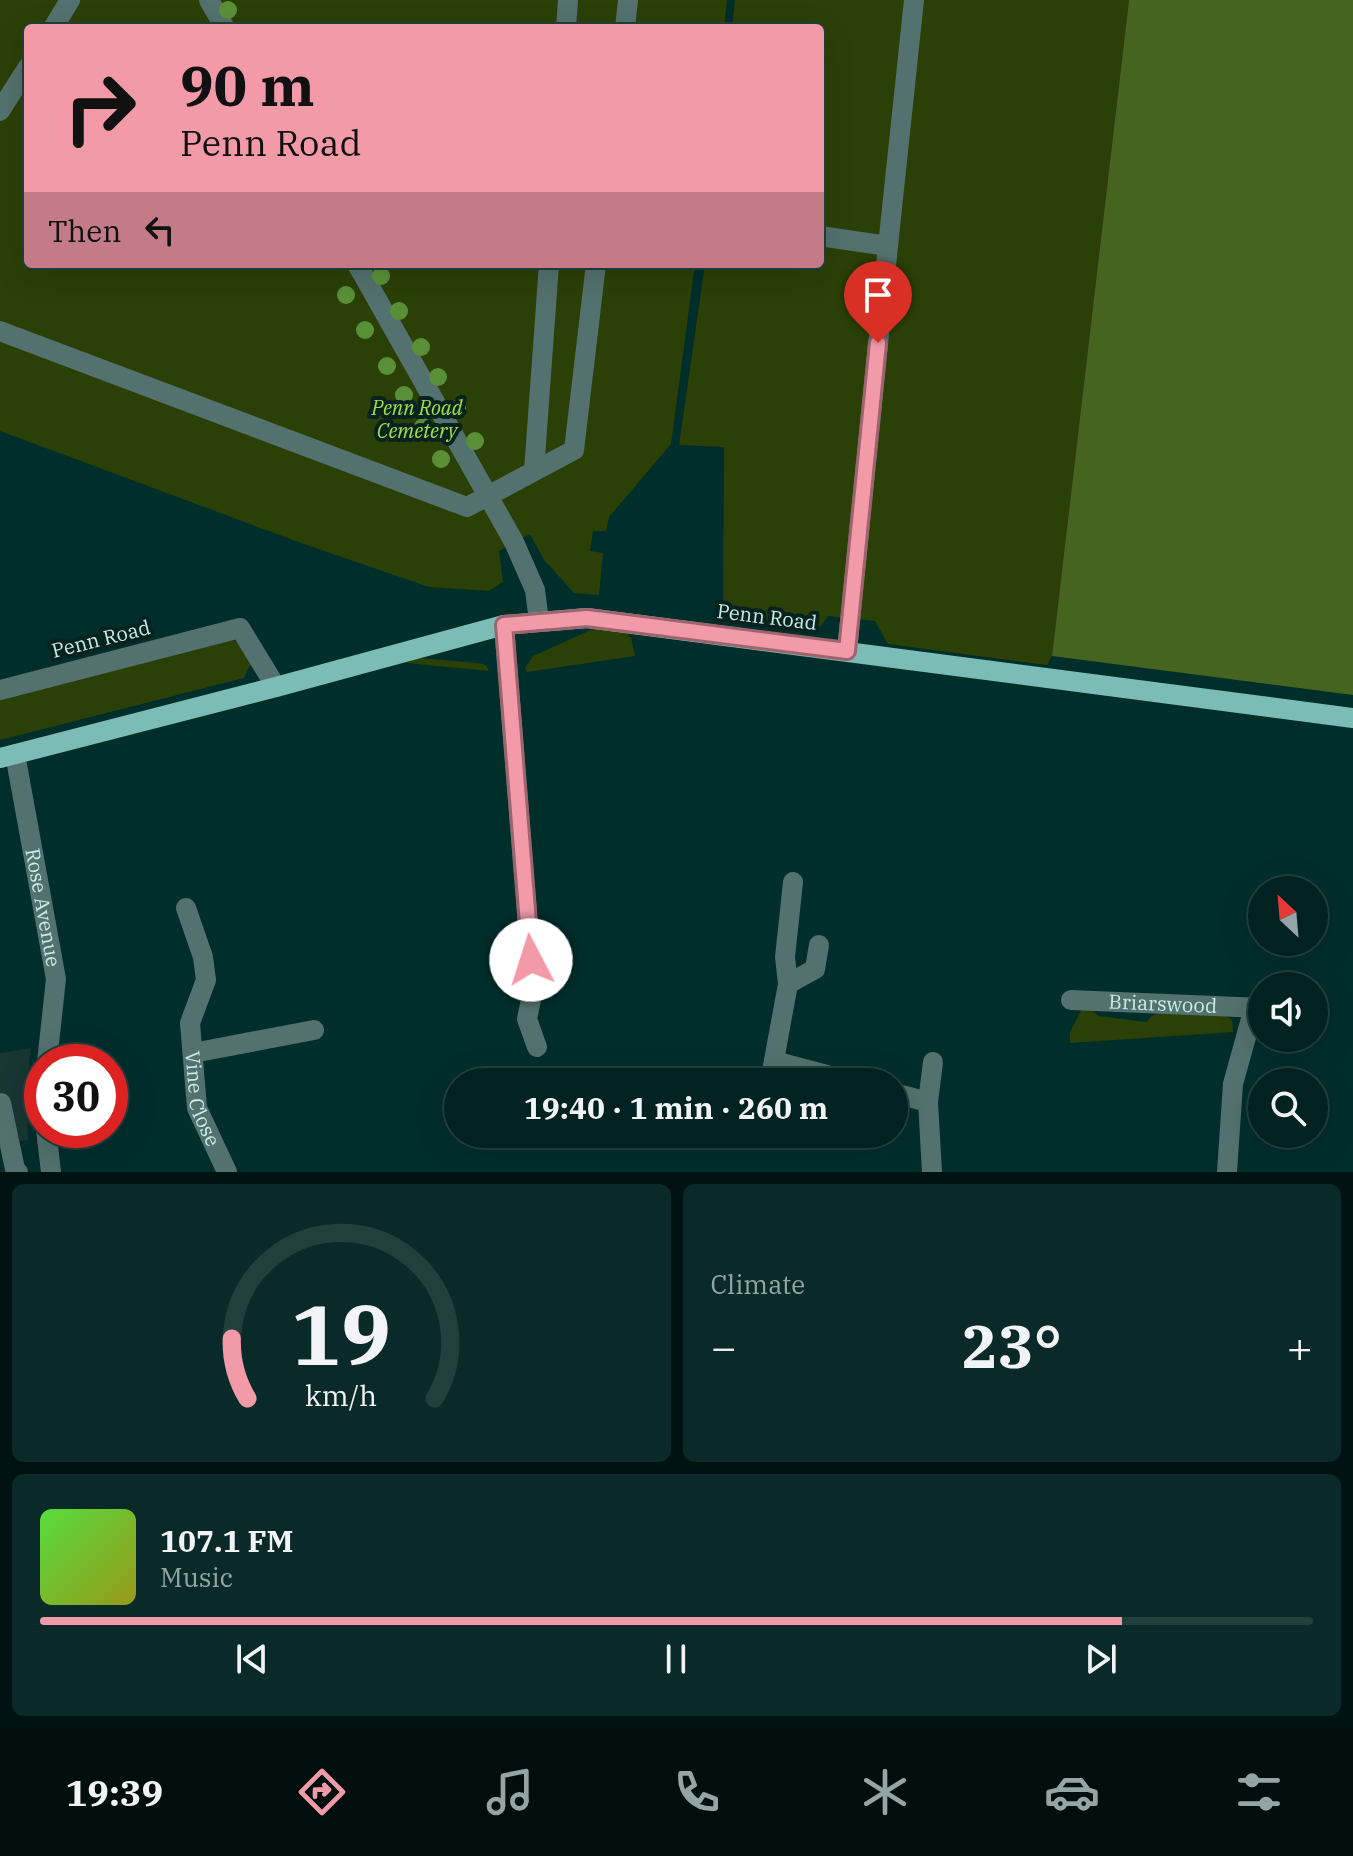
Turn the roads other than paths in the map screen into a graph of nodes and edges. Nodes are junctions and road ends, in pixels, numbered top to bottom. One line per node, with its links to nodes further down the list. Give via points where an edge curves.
1 (70, 0): 6 (street)
2 (209, 0): 7 (street)
3 (568, 0): 8 (street)
4 (628, 0): 9 (street)
5 (914, 0): 13 (street)
6 (55, 24)
7 (223, 24)
8 (566, 24)
9 (625, 24)
10 (24, 73): 11 (street)
11 (0, 111)
12 (824, 237): 13 (street)
13 (888, 246): 22 (street)
14 (359, 268): 19 (street)
15 (549, 268): 18 (street)
16 (596, 268): 18 (street, via 574,450)
17 (0, 331): 19 (street, via 467,507)
18 (534, 471): 19 (street)
19 (487, 496): 20 (street, via 527,570)
20 (539, 621): 21 (main road, Penn Road); 22 (main road, Penn Road, via 587,618)
21 (504, 625): 23 (main road, Penn Road); 36 (street, via 533,990 527,1019)
22 (847, 651): 25 (main road, Penn Road)
23 (276, 687): 24 (street, Penn Road, via 240,628); 26 (main road, Penn Road)
24 (0, 690)
25 (1353, 718)
26 (8, 756): 35 (street, Rose Avenue, via 56,979)
27 (793, 882): 30 (street, via 785,957)
28 (186, 908): 37 (street, Vine Close, via 206,980 190,1023)
29 (819, 945): 30 (street, via 815,969)
30 (788, 984): 38 (street)
31 (1071, 1000): 32 (street, Briarswood)
32 (1248, 1008)
33 (314, 1030): 37 (street)
34 (1248, 1038): 50 (street, Briarswood, via 1233,1084)
35 (49, 1044)
36 (537, 1047)
37 (193, 1053): 48 (street, Vine Close, via 197,1108)
38 (774, 1061): 40 (street); 41 (street)
39 (933, 1062): 43 (street)
40 (773, 1068)
41 (800, 1068)
42 (908, 1097): 43 (street)
43 (928, 1102): 49 (street)
44 (1, 1103): 46 (street)
45 (48, 1148): 47 (street)
46 (18, 1172)
47 (51, 1172)
48 (227, 1172)
49 (932, 1172)
50 (1227, 1172)

